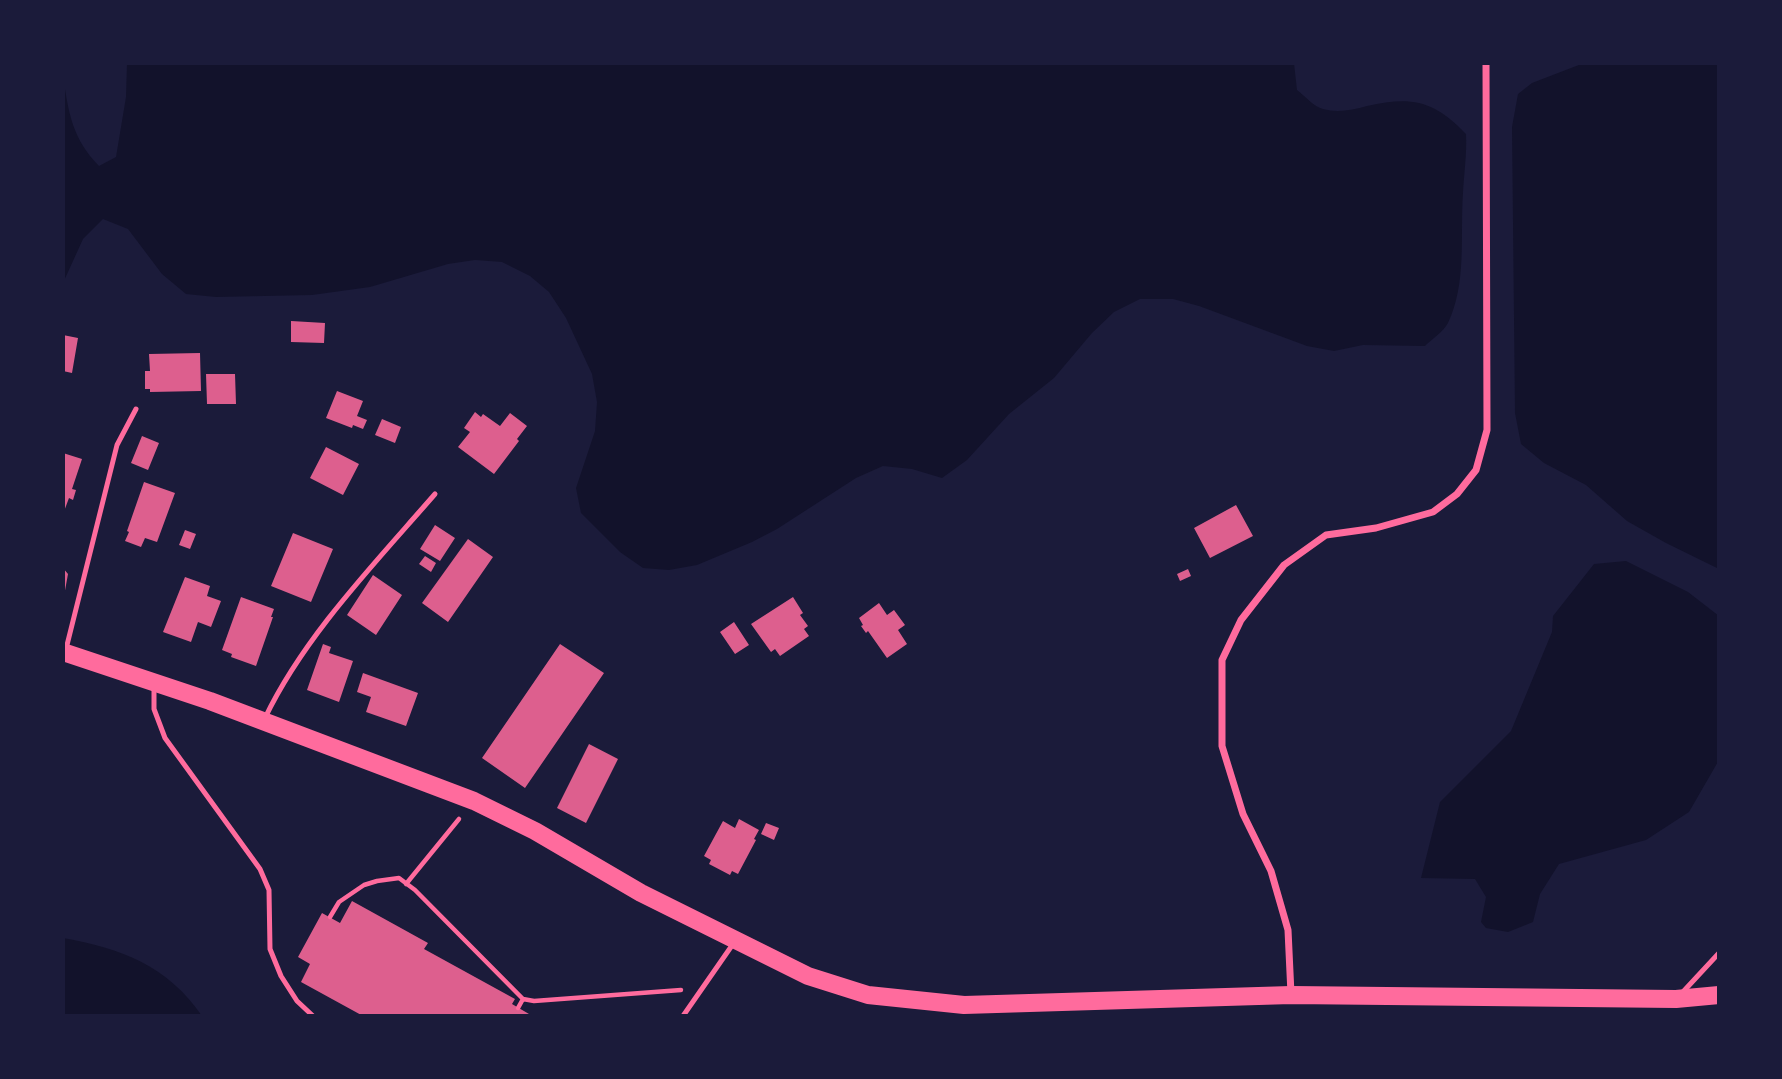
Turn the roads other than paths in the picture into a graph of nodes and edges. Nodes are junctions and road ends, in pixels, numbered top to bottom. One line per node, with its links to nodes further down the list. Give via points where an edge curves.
1 (1486, 63): 9 (street, via 1487,430 1476,470 1458,494 1433,512 1376,528 1326,535 1284,565 1241,620 1222,660 1222,746 1242,814 1271,871 1288,930)
2 (136, 409): 4 (lane, via 117,445)
3 (435, 494): 6 (lane, via 336,609)
4 (64, 652): 5 (main road)
5 (154, 681): 6 (main road); 13 (lane, via 154,709 165,738 260,869 269,890 270,949 281,976)
6 (264, 721): 7 (main road, via 474,801)
7 (736, 940): 12 (main road, via 808,976 868,995); 14 (lane)
8 (1719, 953): 11 (lane)
9 (1291, 995): 11 (main road); 12 (main road)
10 (1719, 995): 11 (main road)
11 (1676, 999)
12 (1014, 1009)
13 (313, 1016)
14 (683, 1016)

